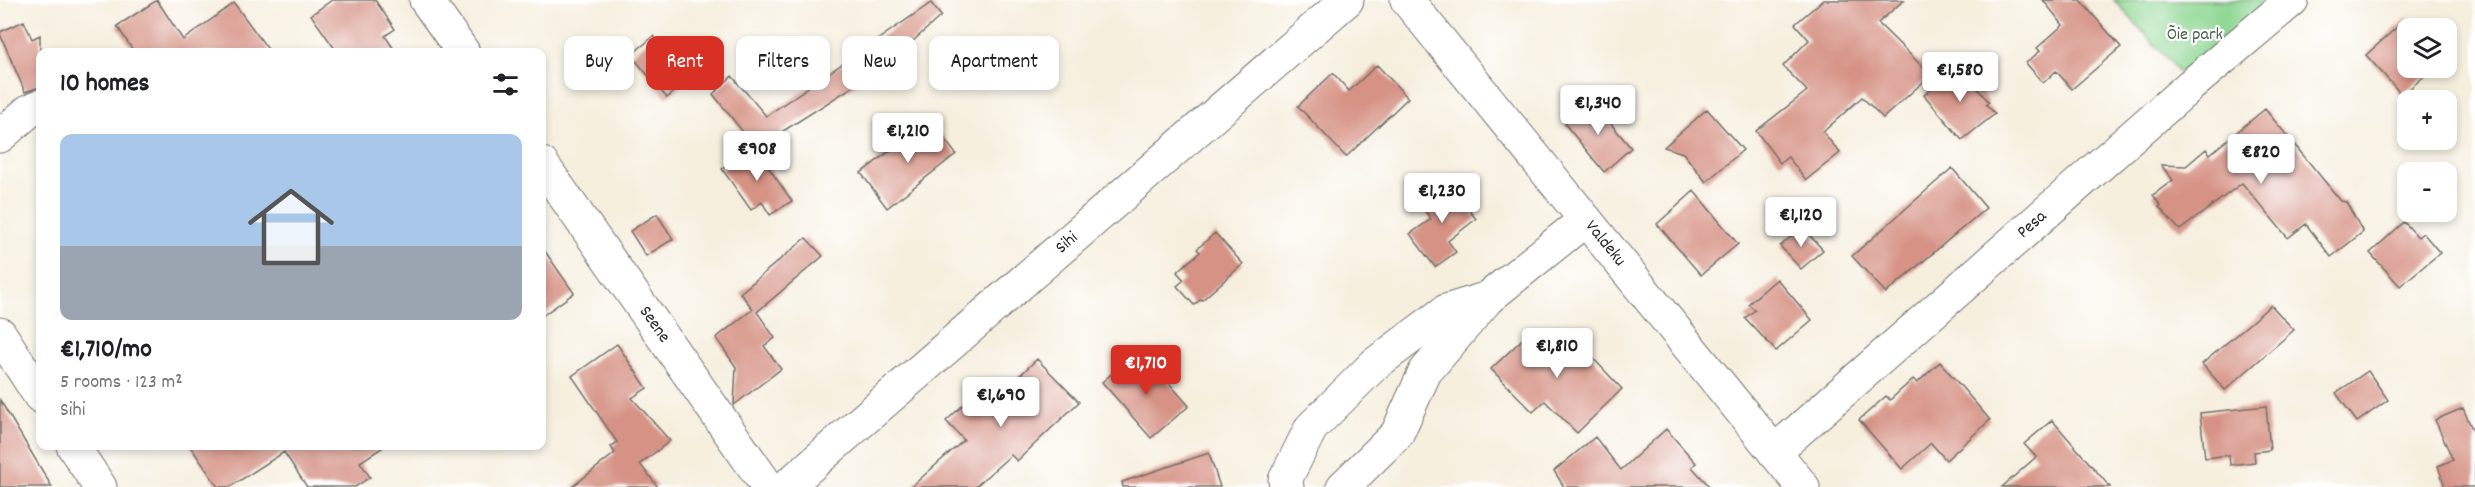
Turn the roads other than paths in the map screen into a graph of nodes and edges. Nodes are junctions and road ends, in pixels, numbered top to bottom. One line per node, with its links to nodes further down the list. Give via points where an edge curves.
1 (426, 0): 5 (street)
2 (1347, 0): 17 (street, Sihi)
3 (1407, 0): 9 (street, Valdeku)
4 (2292, 0): 14 (street, Pesa)
5 (460, 48)
6 (36, 108): 7 (street)
7 (0, 136)
8 (546, 170): 16 (street, Seene)
9 (1585, 220): 10 (street); 14 (street, Valdeku)
10 (1488, 298): 18 (street, via 1446,311 1375,364 1311,428 1285,480); 19 (street, via 1425,372 1397,434)
11 (0, 334): 12 (street)
12 (36, 390)
13 (76, 450): 15 (street)
14 (1774, 452): 20 (street, Valdeku)
15 (100, 487)
16 (768, 487)
17 (786, 487)
18 (1287, 487)
19 (1343, 487)
20 (1803, 487)

